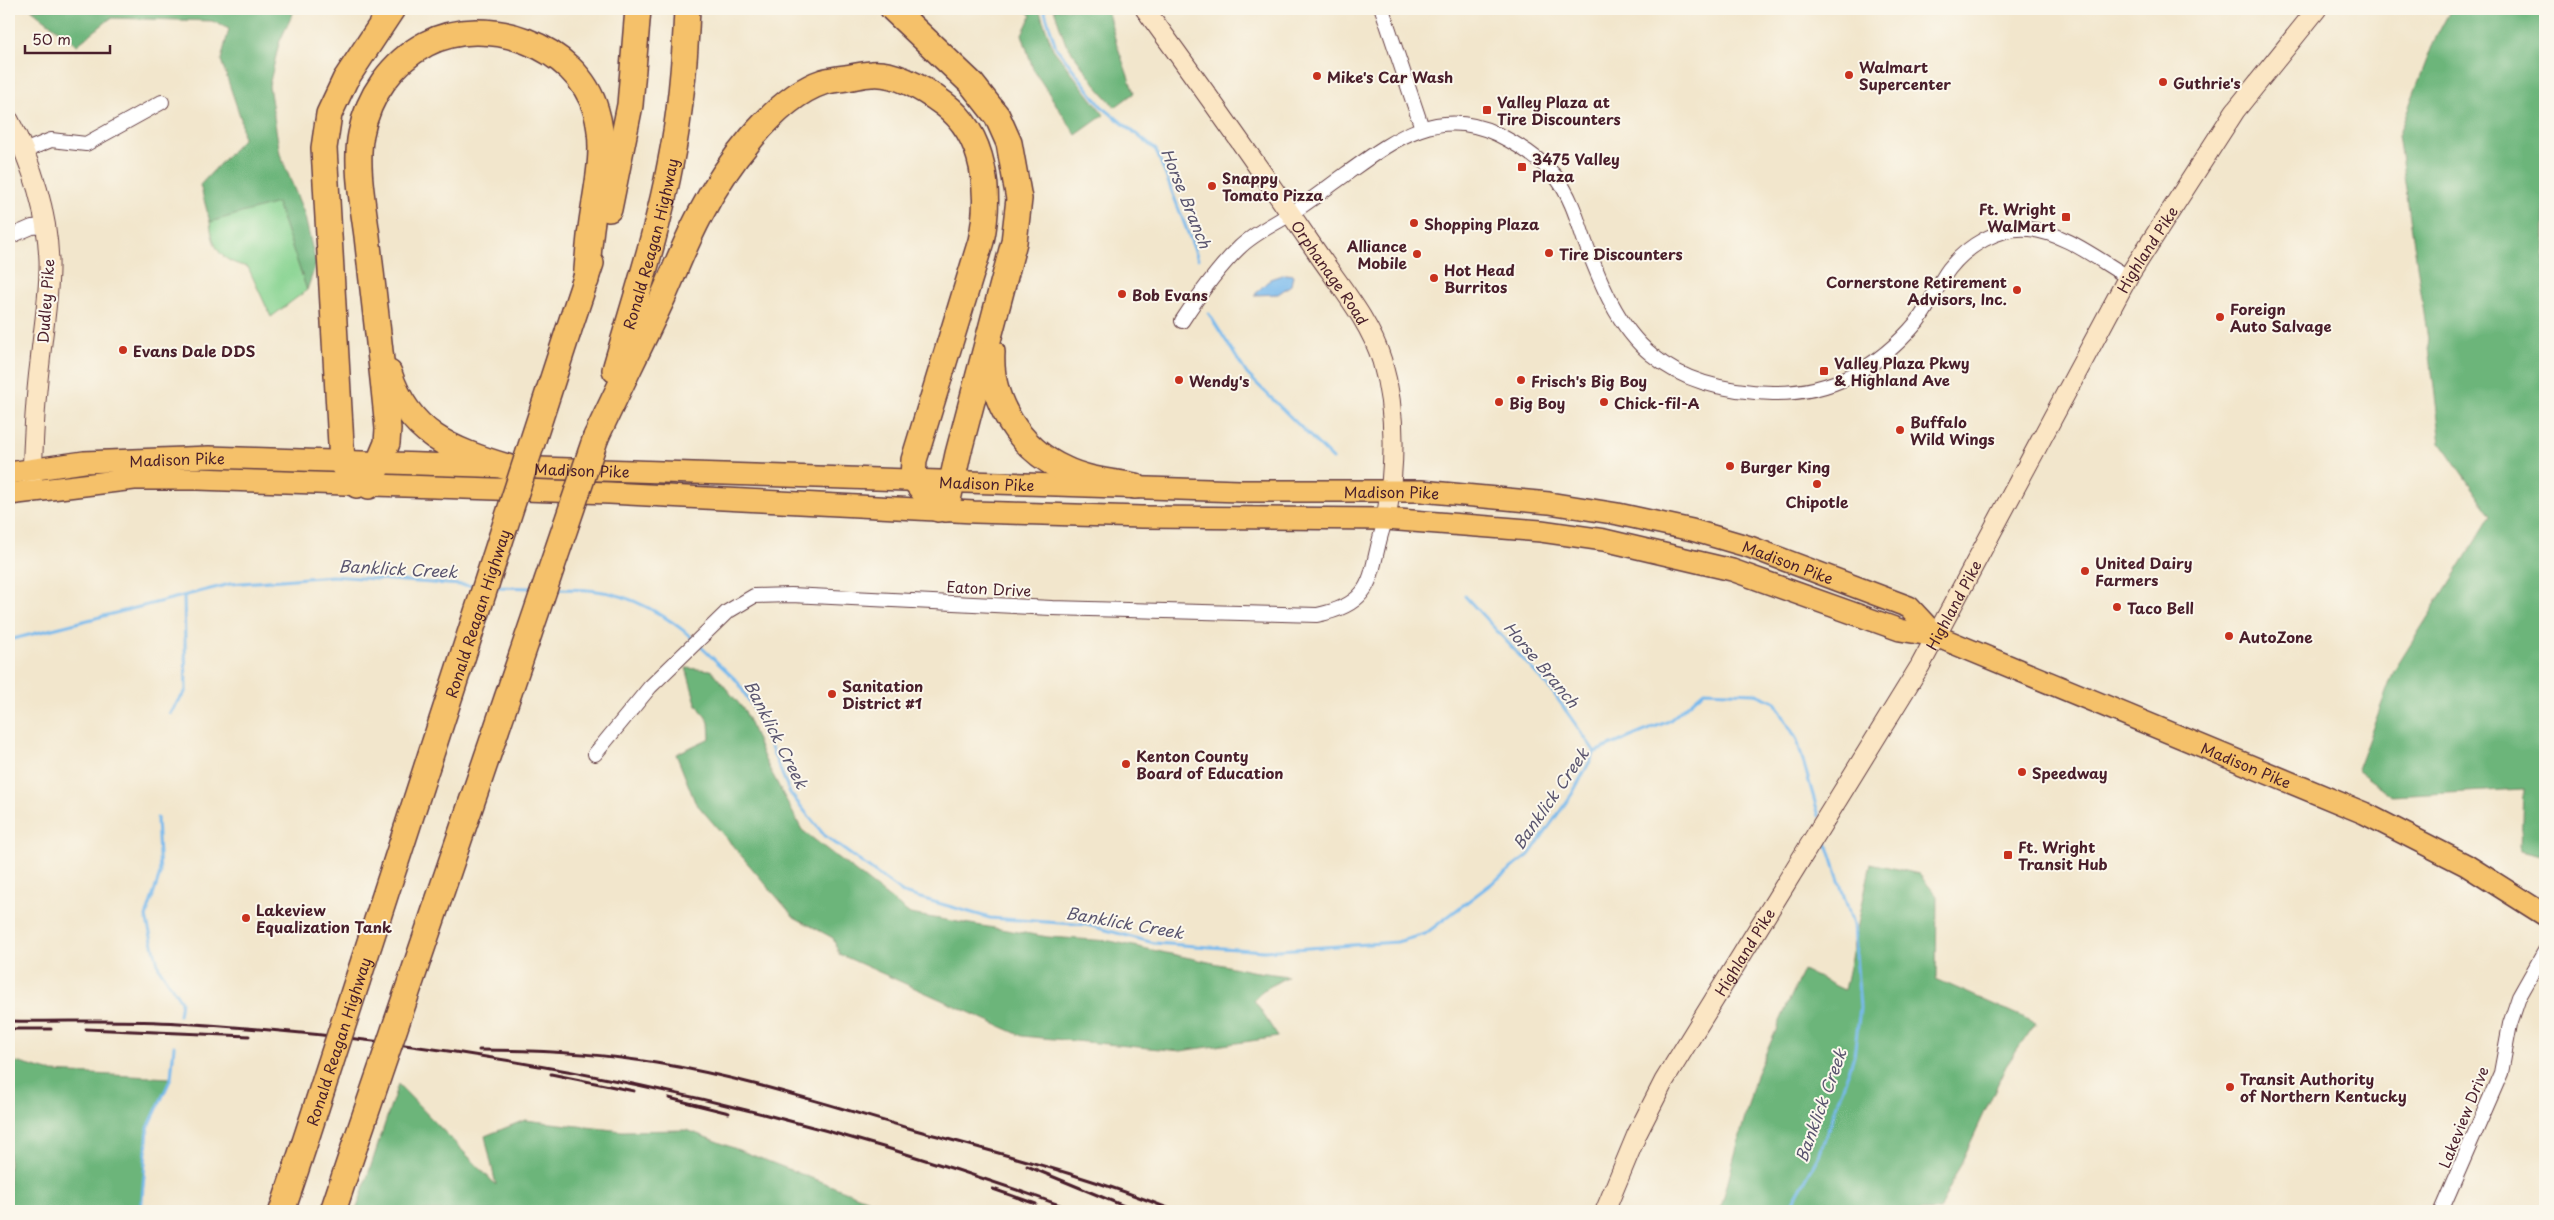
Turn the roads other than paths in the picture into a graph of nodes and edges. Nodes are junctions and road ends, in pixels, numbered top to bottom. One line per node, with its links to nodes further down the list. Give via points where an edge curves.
1 (392, 9): 21 (highway, via 345,80 329,114 324,148)
2 (638, 9): 16 (highway, Ronald Reagan Highway, via 630,105 618,173)
3 (687, 9): 18 (highway, Ronald Reagan Highway, via 681,98)
4 (893, 9): 19 (highway, via 971,83 997,116 1009,143 1019,199 1018,222)
5 (1145, 9): 12 (main road, Orphanage Road)
6 (1382, 9): 10 (street)
7 (2317, 9): 15 (main road, Highland Pike, via 2235,111)
8 (162, 102): 11 (street, via 86,144 51,140)
9 (9, 120): 11 (main road, Dudley Pike)
10 (1422, 128): 12 (street, via 1399,136); 15 (street, via 1454,123 1485,128 1534,156 1557,179 1572,205 1607,294 1634,338 1678,372 1732,390 1803,392 1840,383 1882,358 1918,321 1949,269 1968,250 2004,231 2025,228 2056,236)
11 (24, 151): 13 (main road, Dudley Pike)
12 (1291, 214): 17 (street, via 1240,247 1215,274); 30 (main road, Orphanage Road, via 1354,307 1382,361 1393,427)
13 (46, 226): 14 (street, via 32,227); 26 (main road, Dudley Pike, via 48,294 34,416)
14 (9, 236)
15 (2128, 277): 34 (main road, Highland Pike)
16 (586, 280): 20 (highway, via 601,153 596,110 584,87 560,58 529,41 477,33 448,36 428,43 390,71 367,112 361,133 362,190); 38 (highway, Ronald Reagan Highway, bridge)
17 (1182, 321)
18 (639, 324): 25 (highway, via 700,214 737,156 770,117 800,94 823,82 872,74 889,76 930,94 951,109 969,133 980,159 986,187 986,214 967,289 914,460); 39 (highway, bridge, via 596,437)
19 (993, 325): 27 (highway); 29 (highway, via 991,356 998,395 1005,413 1021,436 1039,454 1064,469 1084,477)
20 (378, 341): 22 (highway, via 388,429 387,443); 23 (highway, via 395,392 416,421 461,453)
21 (342, 462): 22 (main road, Madison Pike); 26 (main road, Madison Pike, via 169,457 84,462); 28 (highway)
22 (378, 463): 23 (main road, Madison Pike); 28 (highway)
23 (507, 467): 25 (main road, Madison Pike)
24 (9, 473): 26 (main road, Madison Pike)
25 (913, 478): 27 (main road, Madison Pike); 32 (highway)
26 (32, 479): 28 (main road, Madison Pike); 31 (main road, Madison Pike)
27 (953, 483): 29 (main road, Madison Pike); 32 (highway)
28 (363, 485): 32 (main road, Madison Pike)
29 (1135, 486): 30 (main road, Madison Pike, via 1240,491)
30 (1391, 491): 33 (main road, Orphanage Road); 34 (main road, Madison Pike, via 1548,503 1618,514 1709,535 1822,572 1909,607)
31 (9, 494)
32 (942, 509): 33 (main road, Madison Pike, via 1142,517)
33 (1386, 519): 34 (main road, Madison Pike, via 1541,531 1604,540 1732,570 1900,630); 35 (street, Eaton Drive, via 1370,582 1365,590 1353,602 1317,615 754,596 727,612 666,670)
34 (1936, 636): 36 (main road, Madison Pike, via 2364,813 2466,865); 40 (main road, Highland Pike, via 1664,1081 1637,1134)
35 (595, 754)
36 (2545, 915)
37 (2545, 950): 41 (street, Lakeview Drive, via 2519,997 2510,1024 2501,1073)
38 (282, 1211)
39 (333, 1211)
40 (1605, 1211)
41 (2441, 1211)

